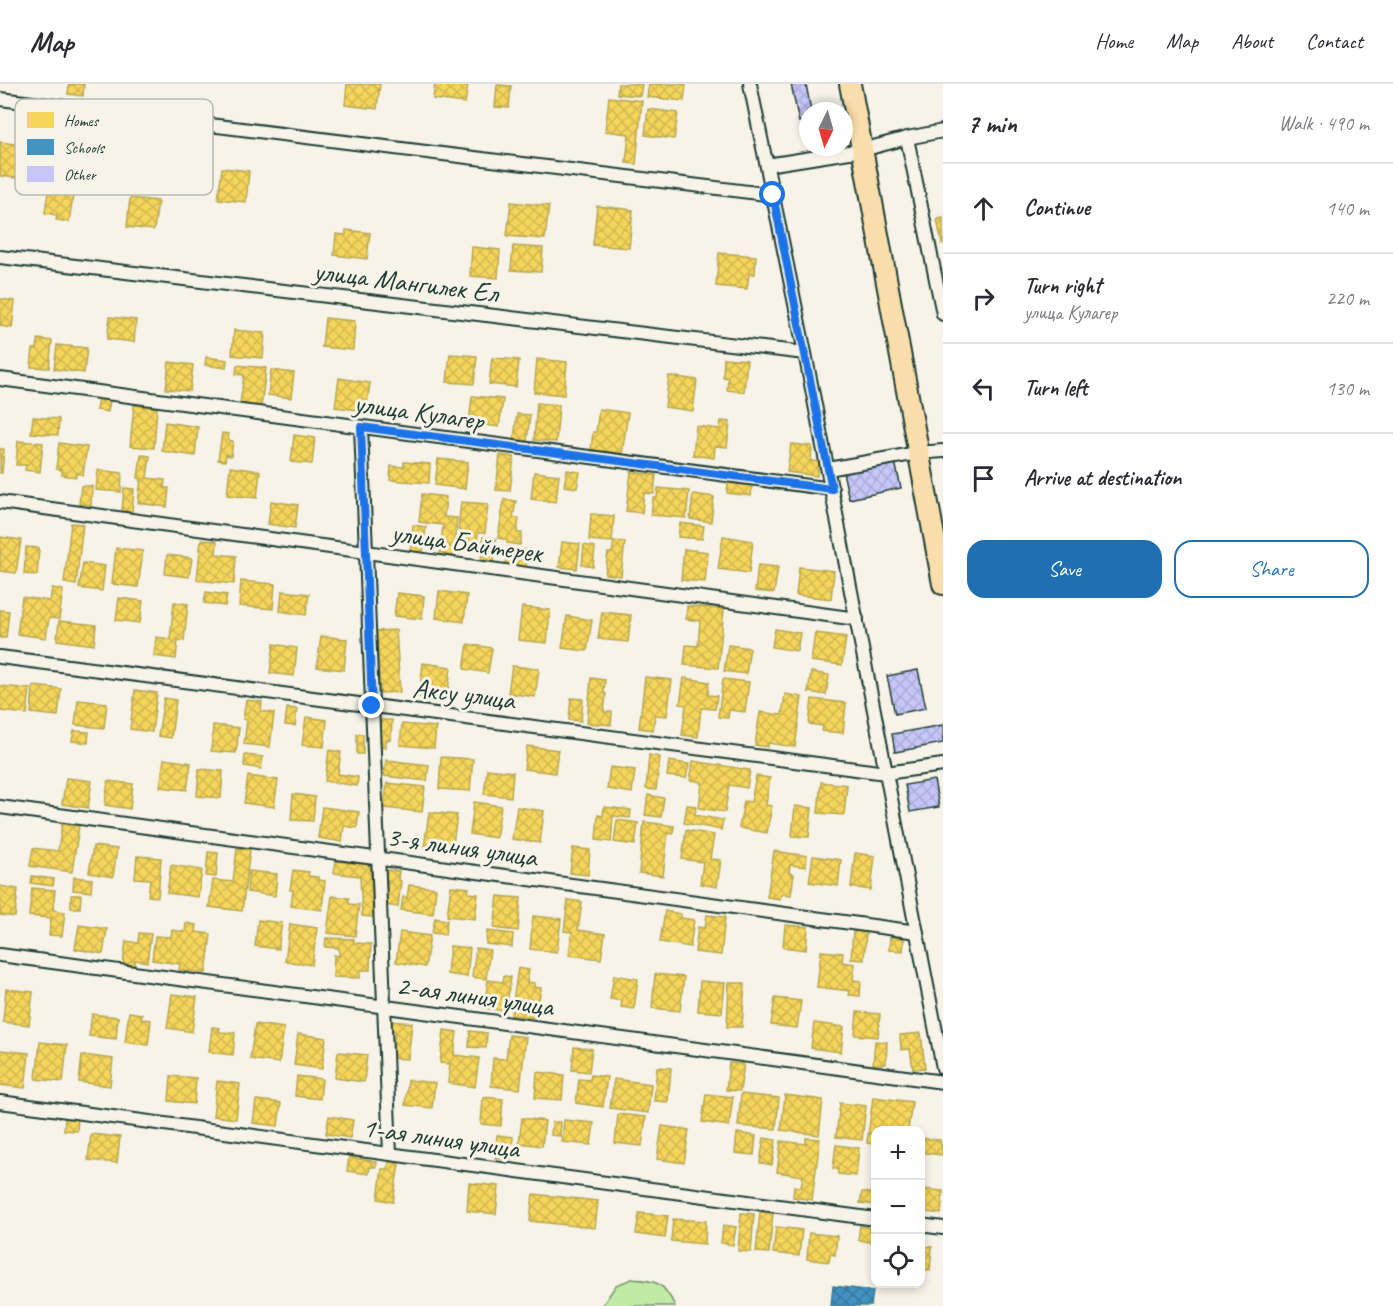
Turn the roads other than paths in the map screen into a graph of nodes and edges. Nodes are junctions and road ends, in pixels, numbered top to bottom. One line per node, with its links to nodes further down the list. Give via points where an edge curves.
1 (750, 84): 9 (street)
2 (850, 84): 8 (main road)
3 (0, 99): 4 (street)
4 (15, 101)
5 (213, 125): 10 (street)
6 (943, 131): 7 (street)
7 (907, 138): 8 (street); 12 (street)
8 (862, 150): 9 (street); 17 (main road)
9 (766, 165): 10 (street)
10 (773, 195): 13 (street)
11 (0, 257): 13 (street, улица Мангилек Ел)
12 (943, 314)
13 (806, 353): 18 (street)
14 (0, 379): 15 (street, улица Кулагер)
15 (361, 427): 19 (street, улица Кулагер); 21 (street)
16 (943, 451): 17 (street)
17 (918, 453): 18 (street); 22 (main road)
18 (828, 469): 19 (street)
19 (832, 489): 23 (street)
20 (0, 502): 21 (street, улица Байтерек)
21 (366, 552): 23 (street, улица Байтерек); 25 (street)
22 (943, 584)
23 (856, 619): 27 (street)
24 (0, 657): 25 (street, Аксу улица)
25 (372, 706): 27 (street, Аксу улица); 29 (street)
26 (943, 765): 27 (street, Аксу улица)
27 (886, 773): 30 (street)
28 (0, 807): 29 (street, 3-я линия улица)
29 (378, 859): 30 (street, 3-я линия улица); 32 (street)
30 (917, 932): 33 (street)
31 (0, 955): 32 (street, 2-ая линия улица)
32 (384, 1007): 34 (street, 2-ая линия улица); 36 (street)
33 (943, 1068)
34 (943, 1082)
35 (0, 1102): 36 (street, 1-ая линия улица)
36 (390, 1154): 37 (street, 1-ая линия улица)
37 (871, 1218)
38 (925, 1226): 39 (street)
39 (943, 1228)

